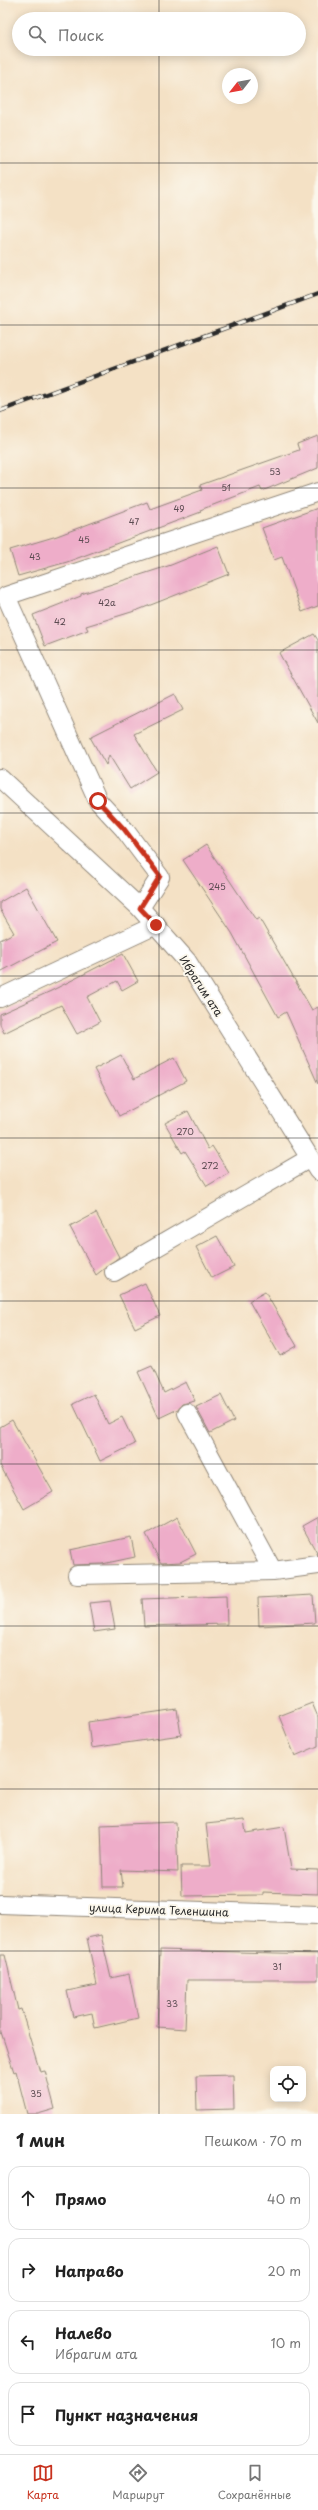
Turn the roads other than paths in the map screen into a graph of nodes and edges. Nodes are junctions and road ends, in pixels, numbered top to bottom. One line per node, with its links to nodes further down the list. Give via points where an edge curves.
1 (318, 492): 3 (street, via 6,596 98,801 124,829 160,876)
2 (0, 778): 3 (street, Ибрагим ата)
3 (140, 908): 4 (street, Ибрагим ата)
4 (156, 925): 5 (street); 6 (street, Ибрагим ата, via 187,962)
5 (0, 998)
6 (314, 1164): 7 (street)
7 (114, 1272)
8 (187, 1413): 10 (street)
9 (318, 1565): 10 (street)
10 (273, 1571): 11 (street)
11 (77, 1575)
12 (0, 1904): 13 (street, улица Керима Теленшина)
13 (318, 1915)

